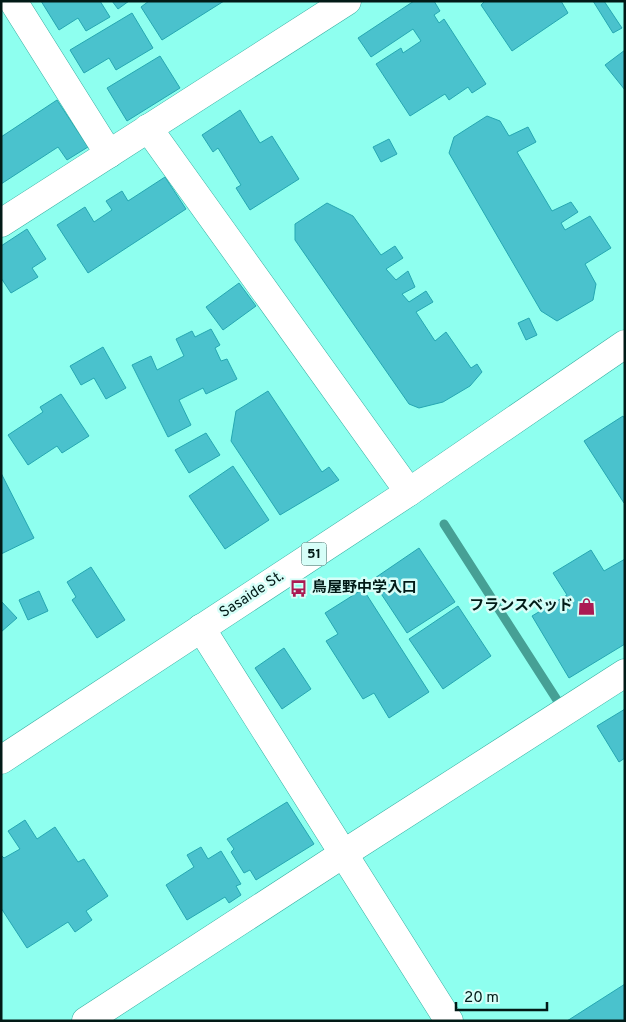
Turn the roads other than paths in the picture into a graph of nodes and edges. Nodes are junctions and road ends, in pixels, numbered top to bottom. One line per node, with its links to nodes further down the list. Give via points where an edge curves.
1 (13, 1): 4 (street)
2 (347, 1): 3 (street)
3 (148, 128): 4 (street); 7 (street)
4 (109, 154): 5 (street)
5 (1, 223)
6 (625, 344): 7 (street, Sasaide St. / 51)
7 (409, 492): 8 (street, Sasaide St. / 51)
8 (201, 628): 10 (street, Sasaide St. / 51); 11 (street)
9 (625, 673): 11 (street)
10 (1, 760)
11 (343, 854): 12 (street); 13 (street)
12 (86, 1021)
13 (448, 1021)

